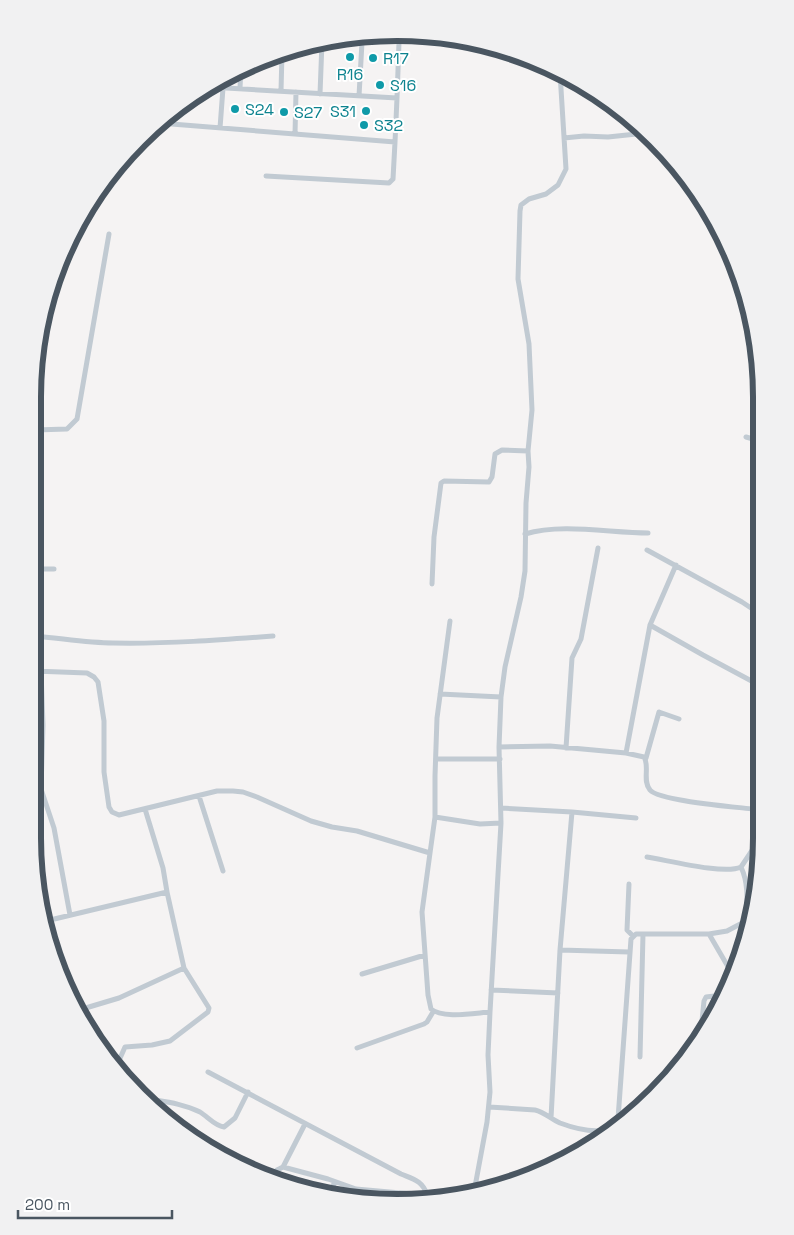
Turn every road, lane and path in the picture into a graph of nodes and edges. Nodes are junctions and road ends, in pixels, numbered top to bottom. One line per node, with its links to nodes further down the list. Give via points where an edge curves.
1 (399, 42): 13 (street)
2 (362, 43): 12 (street)
3 (322, 49): 11 (street)
4 (282, 60): 9 (street)
5 (241, 78): 8 (street)
6 (561, 81): 18 (street)
7 (223, 88): 8 (street); 15 (street)
8 (240, 88): 9 (street)
9 (281, 91): 10 (street)
10 (296, 92): 11 (street); 16 (street)
11 (320, 94): 12 (street)
12 (360, 96): 13 (street)
13 (397, 98): 19 (street)
14 (169, 124): 15 (street)
15 (220, 128): 16 (street)
16 (295, 134): 19 (street)
17 (637, 134): 18 (street)
18 (564, 138): 25 (street, via 566,168 558,185 546,194 529,199 521,205 520,211 518,279 529,344 532,410)
19 (395, 142): 20 (street, via 393,179 389,183)
20 (266, 176)
21 (109, 234): 22 (street, via 77,419 66,429)
22 (41, 430)
23 (746, 437): 24 (street)
24 (753, 439)
25 (528, 451): 27 (street); 33 (street, via 502,450 495,454 489,482 442,483 434,537)
26 (648, 533): 27 (street, via 541,530)
27 (526, 534): 42 (street, via 525,571)
28 (598, 548): 45 (street, via 581,639 572,658)
29 (647, 550): 30 (street)
30 (676, 565): 34 (street); 36 (street)
31 (41, 569): 32 (street)
32 (54, 569)
33 (432, 584)
34 (753, 609)
35 (450, 621): 41 (street)
36 (650, 625): 40 (street); 46 (street)
37 (273, 636): 38 (street, via 208,642 129,643)
38 (41, 637)
39 (41, 671): 50 (street); 54 (street, via 87,673 98,682 104,721 104,772 109,807 119,815)
40 (753, 682)
41 (440, 694): 42 (street); 48 (street)
42 (501, 697): 44 (street)
43 (679, 718): 47 (street, via 658,712)
44 (499, 747): 45 (street); 49 (street)
45 (566, 748): 46 (street)
46 (626, 753): 47 (street)
47 (646, 758): 55 (street, via 648,787 652,792 703,804)
48 (436, 759): 49 (street); 57 (street)
49 (500, 759): 53 (street)
50 (41, 768)
51 (41, 792): 68 (street, via 54,828)
52 (199, 796): 54 (street); 61 (street, via 217,791 243,792 311,821); 64 (street)
53 (501, 808): 56 (street); 59 (street)
54 (145, 809): 66 (street)
55 (753, 810)
56 (572, 812): 58 (street); 74 (street)
57 (435, 817): 59 (street, via 480,824); 61 (street)
58 (636, 818)
59 (501, 822): 80 (street)
60 (752, 850): 63 (street)
61 (430, 853): 76 (street, via 422,912)
62 (647, 857): 63 (street, via 724,870)
63 (741, 867): 67 (street, via 746,876)
64 (223, 871)
65 (629, 884): 73 (street, via 628,930)
66 (167, 892): 68 (street); 78 (street)
67 (747, 899)
68 (70, 915): 69 (street)
69 (51, 920)
70 (743, 923): 72 (street, via 727,931)
71 (643, 934): 72 (street); 73 (street); 88 (street)
72 (709, 934): 77 (street)
73 (632, 936): 75 (street)
74 (560, 950): 75 (street); 81 (street)
75 (629, 952): 94 (street)
76 (425, 956): 79 (street); 84 (street)
77 (728, 967)
78 (184, 968): 83 (street, via 119,998); 89 (street, via 209,1008 208,1012 170,1041 152,1046 125,1047)
79 (362, 974)
80 (491, 990): 81 (street); 85 (street)
81 (558, 993): 95 (street)
82 (716, 996): 86 (street, via 706,997)
83 (85, 1008)
84 (433, 1012): 85 (street, via 446,1015); 87 (street, via 424,1024)
85 (490, 1012): 93 (street)
86 (702, 1021)
87 (357, 1048)
88 (640, 1057)
89 (119, 1060)
90 (208, 1072): 91 (street)
91 (248, 1092): 92 (street, via 236,1118 224,1127 200,1112); 96 (street)
92 (157, 1100)
93 (489, 1107): 95 (street, via 535,1110); 101 (street)
94 (619, 1116)
95 (551, 1118): 97 (street, via 579,1128)
96 (305, 1124): 98 (street); 103 (street, via 415,1180 423,1185)
97 (600, 1130)
98 (283, 1167): 99 (street); 100 (street)
99 (276, 1173)
100 (335, 1182): 102 (street); 104 (street, via 356,1189)
101 (475, 1185)
102 (332, 1188)
103 (426, 1192)
104 (409, 1193)

